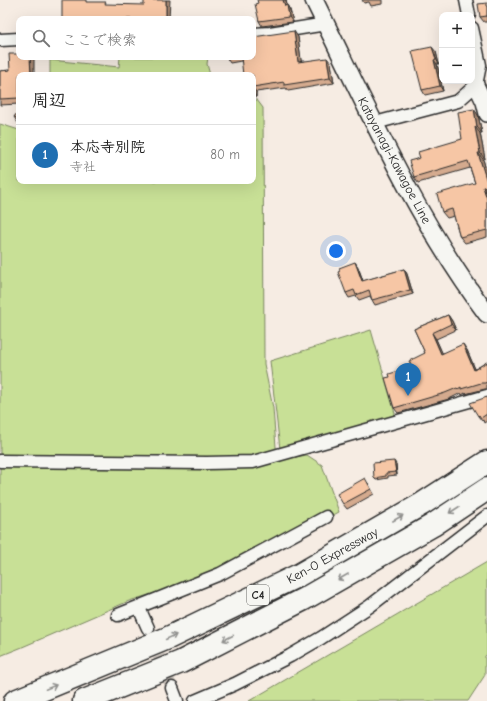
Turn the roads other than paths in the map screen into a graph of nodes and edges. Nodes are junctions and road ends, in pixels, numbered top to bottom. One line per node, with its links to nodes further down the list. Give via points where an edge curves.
1 (314, 0): 4 (main road, Katayanagi-Kawagoe Line)
2 (466, 0): 3 (street)
3 (468, 12)
4 (326, 24): 5 (street); 11 (main road, Katayanagi-Kawagoe Line)
5 (256, 34)
6 (16, 39): 7 (street)
7 (0, 40)
8 (475, 42): 9 (street, via 480,65)
9 (476, 85): 10 (street); 11 (street, via 458,101)
10 (487, 114)
11 (374, 123): 12 (main road, Katayanagi-Kawagoe Line, via 436,238)
12 (487, 314)
13 (487, 396): 14 (street, via 253,462)
14 (0, 461)
15 (487, 462): 25 (highway, Ken-O Expressway / C4, one-way to 15, via 168,638 299,575 422,504)
16 (487, 489): 26 (highway, Ken-O Expressway / C4, one-way to 26, via 433,525 304,599 181,662)
17 (487, 516): 20 (street)
18 (326, 517): 21 (street, via 220,574)
19 (487, 520): 20 (street)
20 (462, 534): 28 (street, via 370,606 321,638 235,684)
21 (139, 608): 22 (street); 23 (street)
22 (118, 615)
23 (148, 628)
24 (172, 688): 27 (street)
25 (15, 701)
26 (84, 701)
27 (177, 701)
28 (194, 701)

